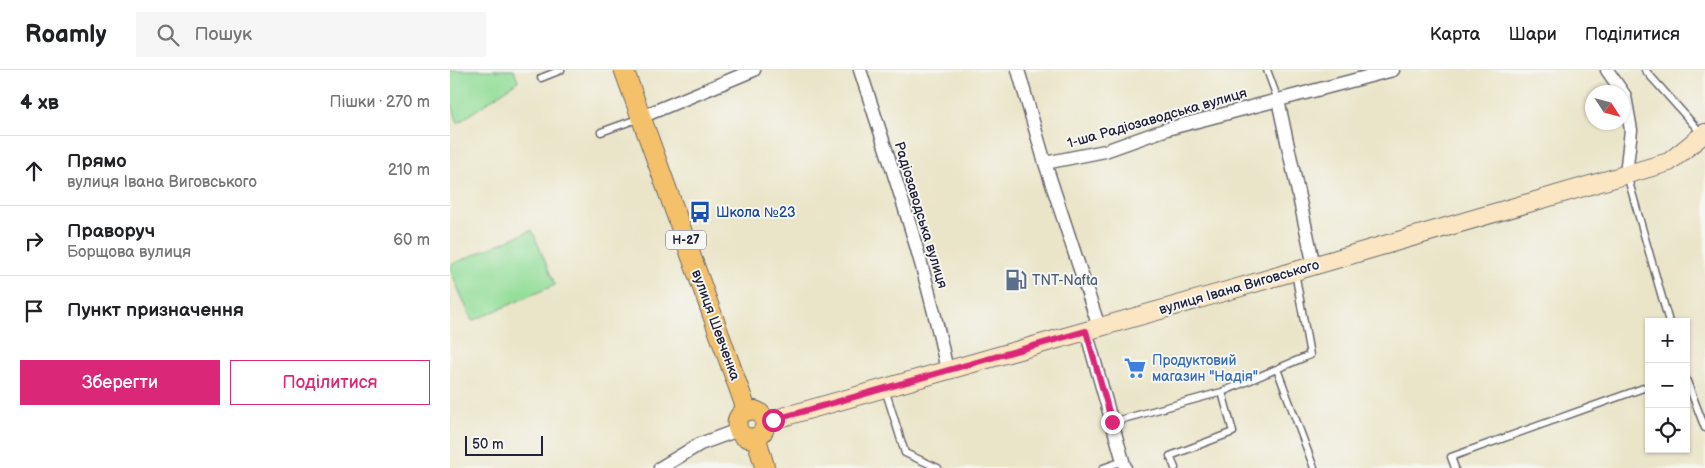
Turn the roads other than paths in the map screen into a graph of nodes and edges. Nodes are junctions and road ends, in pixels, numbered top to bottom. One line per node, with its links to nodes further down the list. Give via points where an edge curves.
1 (561, 70): 10 (lane)
2 (624, 70): 12 (main road, вулиця Шевченка / Н-27)
3 (754, 70): 12 (street)
4 (860, 70): 22 (street, Радіозаводська вулиця, via 912,230)
5 (1018, 70): 15 (street)
6 (1267, 70): 11 (lane)
7 (1393, 70): 11 (street, 1-ша Радіозаводська вулиця)
8 (1606, 70): 16 (street, via 1625,96 1631,130)
9 (1645, 70): 14 (lane)
10 (541, 78)
11 (1278, 100): 15 (street, 1-ша Радіозаводська вулиця, via 1167,129 1105,151); 17 (street)
12 (641, 117): 13 (lane); 27 (main road, вулиця Шевченка / Н-27)
13 (601, 132)
14 (1704, 134): 16 (street, вулиця Івана Виговського, via 1669,162)
15 (1045, 163): 20 (street)
16 (1626, 174): 17 (street, вулиця Івана Виговського); 19 (lane)
17 (1314, 266): 18 (street, вулиця Івана Виговського)
18 (1295, 271): 20 (street, вулиця Івана Виговського); 21 (lane, via 1310,355)
19 (1668, 318)
20 (1092, 329): 22 (street, вулиця Івана Виговського); 28 (street)
21 (1277, 369): 26 (lane); 38 (lane)
22 (947, 370): 24 (street, вулиця Івана Виговського)
23 (1645, 387): 39 (lane, via 1451,457)
24 (885, 388): 31 (street, вулиця Івана Виговського); 35 (lane, via 905,453)
25 (1690, 389): 29 (lane)
26 (1222, 392): 28 (lane); 37 (lane, via 1233,432 1170,456)
27 (747, 410): 30 (main road, via 738,418); 31 (main road, via 757,411)
28 (1112, 422): 32 (street)
29 (1705, 428)
30 (738, 430): 31 (main road, via 747,438); 33 (street, via 700,444)
31 (761, 430): 34 (main road)
32 (1124, 464): 36 (lane)
33 (660, 468)
34 (765, 468)
35 (938, 468)
36 (1103, 468)
37 (1174, 468)
38 (1314, 468)
39 (1455, 468)

